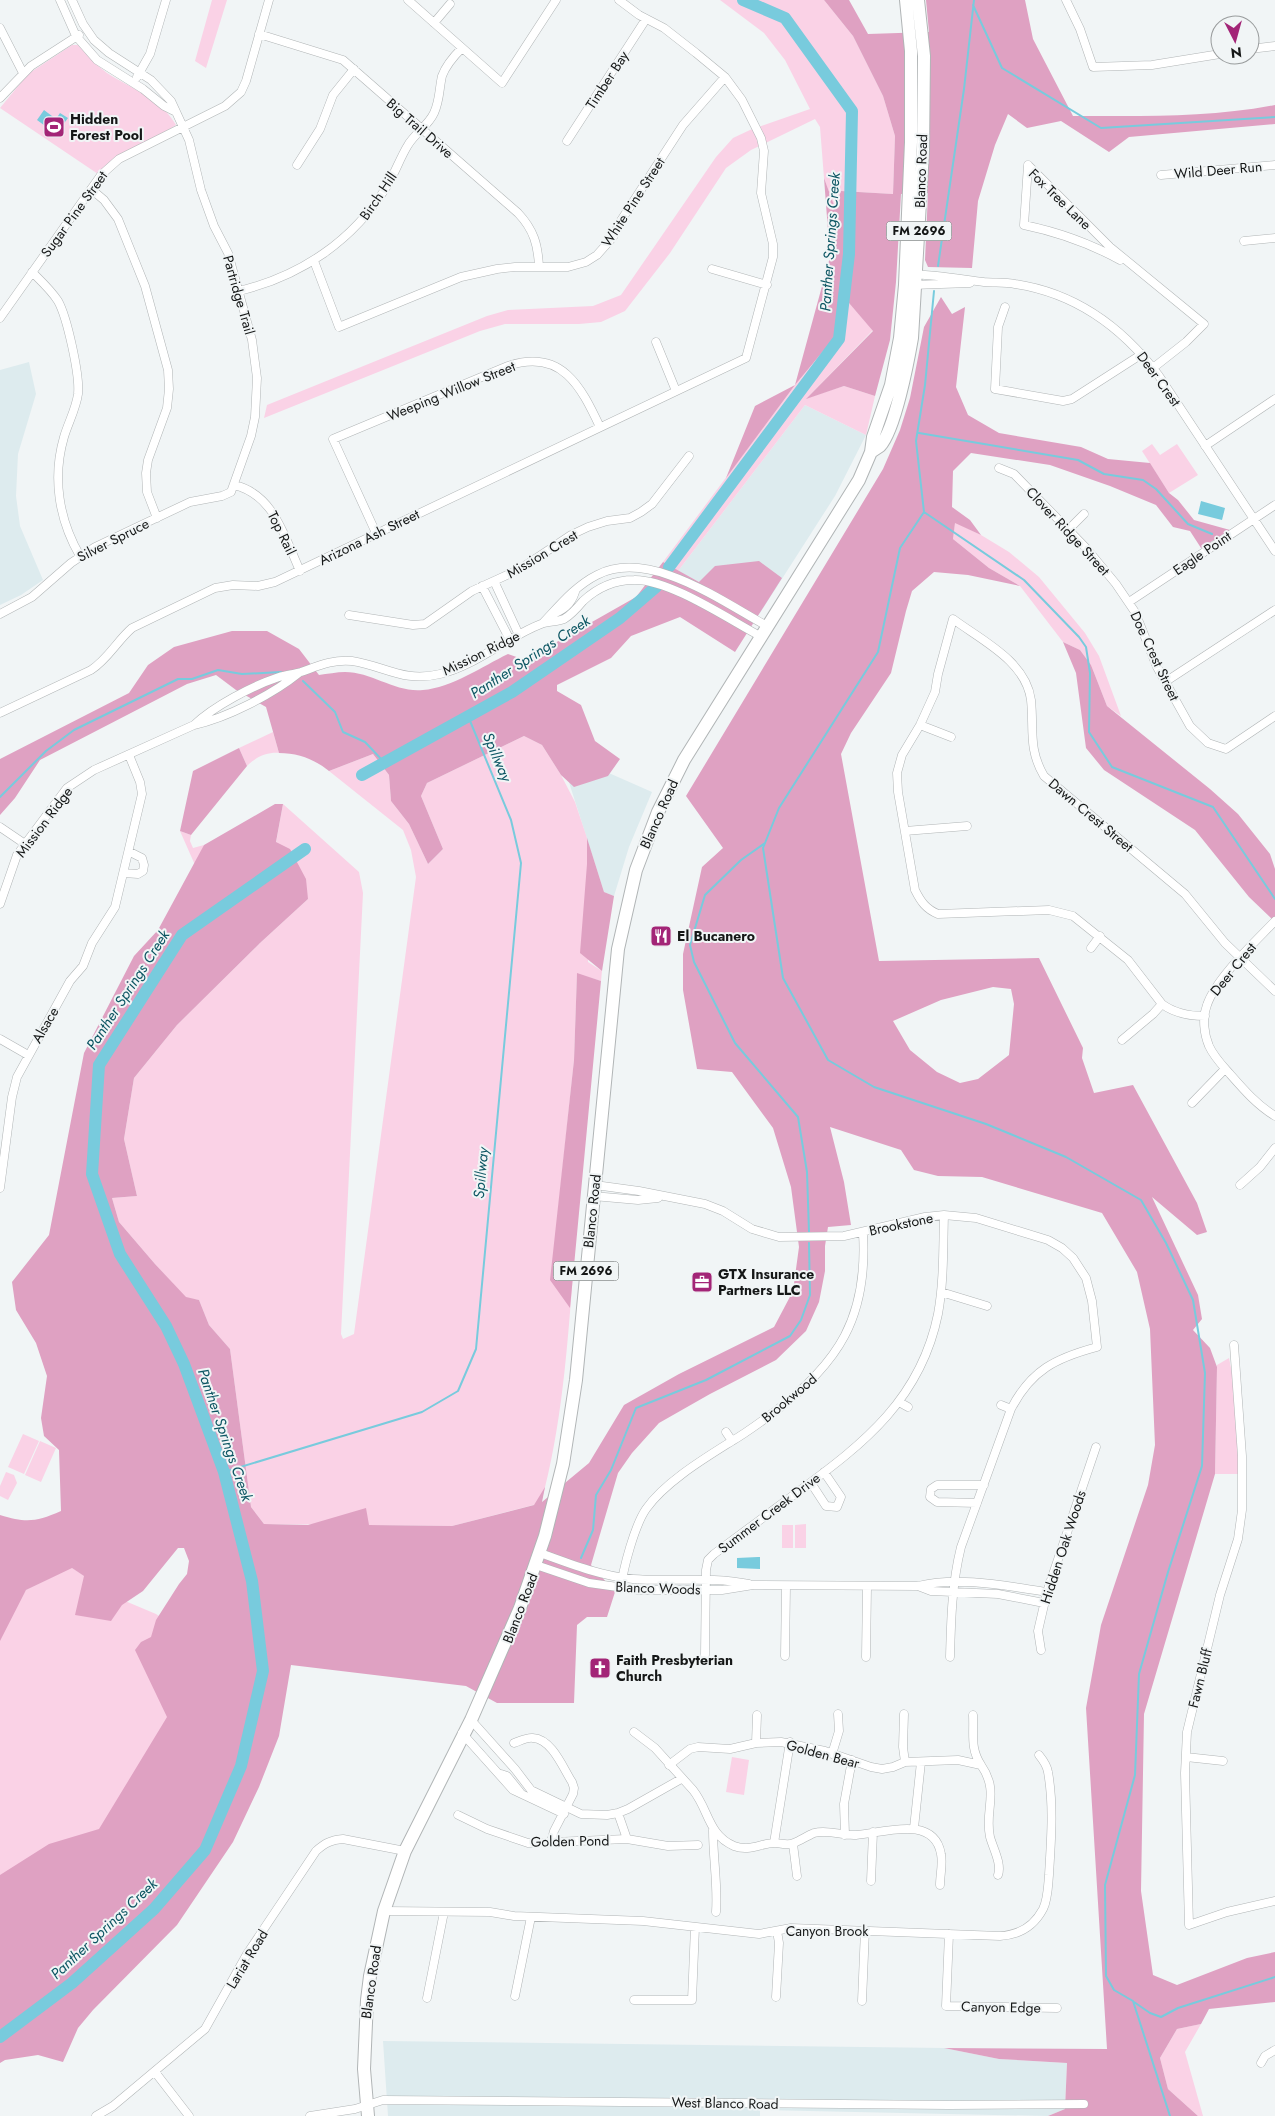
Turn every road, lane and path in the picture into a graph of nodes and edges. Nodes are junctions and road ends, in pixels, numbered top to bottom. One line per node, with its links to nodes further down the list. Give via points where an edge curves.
1 (60, 0): 18 (street, Partridge Trail)
2 (72, 0): 16 (street, Partridge Trail)
3 (166, 0): 25 (street, via 150,54)
4 (269, 0): 17 (street, Sugar Pine Street)
5 (408, 0): 14 (street)
6 (556, 0): 20 (street, via 502,83)
7 (618, 0): 13 (street)
8 (906, 0): 12 (main road, Blanco Road / FM 2696)
9 (918, 0): 12 (main road, Blanco Road / FM 2696)
10 (1066, 0): 22 (street, via 1093,67 1152,65)
11 (450, 4): 14 (street)
12 (914, 16): 44 (main road, Blanco Road / FM 2696)
13 (646, 19): 26 (street, via 664,28); 32 (street, Timber Bay)
14 (434, 23): 20 (street)
15 (0, 28): 24 (street)
16 (87, 30): 18 (street); 25 (street, Partridge Trail, via 109,53)
17 (260, 34): 23 (street, Big Trail Drive, via 331,55); 30 (street, Sugar Pine Street, via 241,92 225,106)
18 (76, 36): 24 (street); 27 (street, Partridge Trail, via 97,60)
19 (1275, 46): 21 (street)
20 (462, 48): 31 (street, Birch Hill, via 447,64 439,101)
21 (1260, 48)
22 (1210, 56)
23 (354, 70): 31 (street, Big Trail Drive); 33 (street, via 333,96 320,129)
24 (23, 73): 28 (street)
25 (140, 73): 27 (street); 29 (street, Partridge Trail, via 161,88)
26 (725, 77): 40 (street, White Pine Street, via 683,125 606,247 580,264); 45 (street, via 742,100 764,150 761,193 773,250)
27 (134, 83): 29 (street, Partridge Trail)
28 (0, 98)
29 (174, 111): 30 (street, Partridge Trail)
30 (183, 127): 36 (street, Sugar Pine Street, via 119,159 109,166); 46 (street, Partridge Trail, via 201,190 228,253)
31 (422, 129): 39 (street, Birch Hill, via 408,144 374,206 342,241); 40 (street, Big Trail Drive, via 527,222 537,245)
32 (567, 141)
33 (297, 165)
34 (1275, 165): 35 (street, Wild Deer Run)
35 (1161, 175)
36 (91, 189): 43 (street, Sugar Pine Street); 61 (street, via 108,204 118,219 145,286 168,370 167,408 146,473 147,492)
37 (1275, 238): 38 (street)
38 (1244, 241)
39 (314, 261): 40 (street, White Pine Street, via 339,327 461,277 497,269); 46 (street, Birch Hill, via 288,276)
40 (539, 268)
41 (1134, 268): 41 (street, Fox Tree Lane, via 1086,224 1028,165 1024,225 1079,240); 51 (street, Fox Tree Lane, via 1204,324)
42 (712, 269): 45 (street)
43 (32, 272): 48 (street, Sugar Pine Street); 66 (street, via 52,292 60,307 79,378 76,403 60,452 58,483 66,528)
44 (910, 279): 50 (street, Deer Crest, via 1035,288 1077,303 1114,327); 79 (main road, Blanco Road / FM 2696, via 893,376 859,480)
45 (766, 285): 52 (street, Arizona Ash Street, via 746,358)
46 (239, 292): 58 (street, Partridge Trail, via 253,349 257,397 251,436)
47 (1005, 307): 50 (street, via 998,327 995,389 1063,401 1072,399)
48 (0, 318)
49 (656, 342): 52 (street)
50 (1142, 354): 51 (street, Deer Crest)
51 (1153, 368): 55 (street, Deer Crest)
52 (676, 391): 54 (street, Arizona Ash Street)
53 (1275, 399): 55 (street)
54 (600, 427): 64 (street, Arizona Ash Street); 64 (street, Weeping Willow Street, via 584,394 568,375 545,364 527,362 508,366 333,439)
55 (1205, 446): 62 (street, Deer Crest)
56 (689, 456): 68 (street, Mission Crest, via 652,504 641,512 630,518 588,527 554,545 520,569)
57 (999, 468): 63 (street, Clover Ridge Street, via 1014,474)
58 (234, 485): 61 (street, Silver Spruce, via 227,495 190,502); 67 (street, Top Rail, via 254,492 275,515)
59 (1275, 504): 62 (street, Eagle Point)
60 (1084, 514): 63 (street)
61 (157, 518): 66 (street, Silver Spruce)
62 (1253, 519): 65 (street, Deer Crest); 73 (street, Eagle Point)
63 (1068, 530): 73 (street, Clover Ridge Street, via 1098,561)
64 (376, 533): 67 (street, Arizona Ash Street)
65 (1275, 551)
66 (80, 556): 76 (street, Silver Spruce, via 32,597)
67 (300, 571): 87 (street, Arizona Ash Street, via 264,586 215,588 132,628 91,670)
68 (494, 581): 69 (street, Mission Crest); 80 (street)
69 (482, 586): 77 (street, Mission Crest, via 425,624); 81 (street)
70 (575, 592): 71 (street, Mission Ridge, via 598,574 635,567 670,574); 72 (street); 78 (street, Mission Ridge, via 572,602)
71 (707, 593): 74 (street); 79 (street, Mission Ridge)
72 (584, 601): 74 (street, Mission Ridge, via 599,588 617,581 651,580); 78 (street, Mission Ridge, via 563,619)
73 (1129, 602): 83 (street, Doe Crest Street)
74 (701, 604): 79 (street, Mission Ridge)
75 (1275, 610): 83 (street)
76 (0, 614)
77 (350, 615)
78 (542, 623): 80 (street, Mission Ridge)
79 (763, 631): 117 (main road, Blanco Road / FM 2696, via 684,760 658,812 636,870 618,950)
80 (519, 635): 81 (street, Mission Ridge)
81 (510, 640): 82 (street, Mission Ridge, via 433,676 404,676 349,661 333,661)
82 (301, 672): 84 (street, Mission Ridge, via 278,677); 85 (street, Mission Ridge)
83 (1166, 682): 89 (street, Doe Crest Street, via 1194,730 1208,743 1226,749)
84 (258, 687): 85 (street); 86 (street, Mission Ridge)
85 (262, 697): 88 (street, Mission Ridge)
86 (222, 704): 88 (street); 91 (street, Mission Ridge)
87 (0, 713)
88 (226, 714): 91 (street, Mission Ridge)
89 (1275, 716)
90 (920, 725): 92 (street); 96 (street, Dawn Crest Street, via 902,755 897,773); 104 (street, Dawn Crest Street, via 936,692 952,619 1019,670 1031,699 1033,753 1044,776 1185,894)
91 (194, 726): 93 (street, Mission Ridge)
92 (951, 737)
93 (129, 755): 97 (street, Mission Ridge, via 75,781 57,799); 98 (street, Alsace, via 142,794)
94 (967, 826): 96 (street)
95 (0, 827): 97 (street)
96 (905, 831): 102 (street, Dawn Crest Street, via 915,890 928,910 938,914 1056,910 1073,916)
97 (25, 844): 100 (street, Mission Ridge, via 12,868)
98 (130, 852): 99 (street, Alsace); 99 (street, via 142,858 143,870 138,874)
99 (124, 873): 110 (street, Alsace, via 115,907)
100 (0, 904)
101 (1275, 921): 104 (street, Deer Crest)
102 (1100, 936): 103 (street); 106 (street, via 1128,960)
103 (1092, 948)
104 (1241, 958): 105 (street, Dawn Crest Street); 107 (street, Deer Crest, via 1214,990 1207,1002)
105 (1275, 991)
106 (1162, 1004): 107 (street, via 1186,1014); 109 (street)
107 (1205, 1016): 111 (street, Deer Crest, via 1209,1046)
108 (0, 1039): 110 (street)
109 (1122, 1040)
110 (28, 1055): 116 (street, Alsace, via 14,1087)
111 (1225, 1069): 112 (street); 113 (street, Deer Crest, via 1246,1093)
112 (1192, 1103)
113 (1275, 1116)
114 (1275, 1148): 115 (street)
115 (1240, 1185)
116 (0, 1188)
117 (594, 1190): 119 (street, Brookstone, via 638,1200 665,1197 706,1204 752,1229 779,1237); 134 (main road, Blanco Road / FM 2696, via 571,1418)
118 (944, 1215): 119 (street, Brookstone); 120 (street, Summer Creek Drive); 126 (street, Brookstone, via 976,1218 1048,1240 1078,1264 1089,1286 1097,1347 1062,1358 1045,1368 1022,1389)
119 (862, 1233): 128 (street, Brookwood, via 864,1256 860,1292 852,1324 843,1341 807,1386)
120 (941, 1292): 121 (street); 123 (street, Summer Creek Drive, via 927,1349)
121 (987, 1306)
122 (1234, 1346): 164 (street, Fawn Bluff, via 1242,1456 1242,1510 1238,1539 1220,1596 1191,1716)
123 (899, 1402): 125 (street); 130 (street, Summer Creek Drive, via 861,1444)
124 (1000, 1406): 126 (street)
125 (908, 1407)
126 (1011, 1409): 132 (street)
127 (726, 1432): 128 (street)
128 (732, 1441): 135 (street, Brookwood, via 707,1455 652,1501 640,1520)
129 (1096, 1446): 145 (street, Hidden Oak Woods)
130 (824, 1472): 131 (street, Summer Creek Drive); 131 (street, via 841,1497 838,1507 826,1506)
131 (810, 1482): 136 (street, Summer Creek Drive, via 714,1554 708,1560)
132 (984, 1485): 133 (street); 133 (street, via 937,1485 929,1493 937,1502)
133 (977, 1503): 137 (street)
134 (538, 1559): 135 (street, Blanco Woods); 142 (street, Blanco Woods, via 589,1583); 156 (main road, Blanco Road / FM 2696, via 508,1638)
135 (622, 1577): 136 (street, Blanco Woods); 142 (street, Brookwood)
136 (706, 1580): 138 (street, Blanco Woods); 143 (street, Summer Creek Drive)
137 (954, 1583): 140 (street, Blanco Woods); 144 (street); 145 (street, Blanco Woods)
138 (753, 1585): 139 (street, Blanco Woods); 143 (street, Blanco Woods)
139 (786, 1586): 141 (street, Blanco Woods); 149 (street)
140 (918, 1586): 141 (street, Blanco Woods); 144 (street, Blanco Woods, via 931,1591)
141 (867, 1587): 150 (street)
142 (621, 1588): 143 (street, Blanco Woods)
143 (706, 1590): 148 (street, Summer Creek Drive)
144 (953, 1592): 146 (street, Blanco Woods, via 998,1594); 151 (street)
145 (1047, 1592): 146 (street, Hidden Oak Woods)
146 (1044, 1603): 147 (street, Hidden Oak Woods, via 1038,1631)
147 (1041, 1650)
148 (705, 1655)
149 (785, 1656)
150 (866, 1657)
151 (950, 1657)
152 (838, 1714): 162 (street, via 839,1731)
153 (904, 1714): 167 (street)
154 (757, 1715): 161 (street)
155 (973, 1716): 170 (street, via 973,1748)
156 (471, 1720): 158 (main road, Blanco Road / FM 2696); 172 (street, via 531,1790)
157 (634, 1732): 169 (street)
158 (462, 1733): 172 (street, via 513,1790); 184 (main road, Blanco Road / FM 2696)
159 (790, 1742): 161 (street, Golden Bear); 162 (street, Golden Bear); 181 (street)
160 (514, 1743): 172 (street, via 533,1738 544,1741 551,1748 574,1788)
161 (756, 1743): 169 (street, Golden Bear, via 730,1749 698,1747)
162 (832, 1754): 165 (street, Golden Bear)
163 (1039, 1755): 197 (street, Canyon Brook, via 1048,1770 1051,1815 1044,1908 1036,1920 1017,1933 1000,1936)
164 (1186, 1757): 166 (street); 189 (street, Fawn Bluff, via 1189,1924)
165 (852, 1760): 167 (street, Golden Bear, via 882,1769); 178 (street, via 844,1804)
166 (1223, 1761)
167 (905, 1762): 168 (street, Golden Bear)
168 (922, 1762): 170 (street, Golden Bear, via 958,1760); 175 (street)
169 (669, 1764): 171 (street)
170 (982, 1765): 185 (street, via 992,1798 988,1827 999,1867)
171 (681, 1778): 173 (street); 176 (street, via 698,1796)
172 (566, 1811): 173 (street, via 595,1815); 180 (street)
173 (618, 1813): 179 (street, Golden Pond)
174 (458, 1815): 180 (street, Golden Pond, via 518,1841)
175 (914, 1828): 177 (street); 188 (street, via 926,1832 937,1843 941,1856)
176 (713, 1830): 181 (street, via 725,1841 744,1849); 192 (street)
177 (873, 1832): 178 (street); 187 (street)
178 (845, 1835): 182 (street, via 816,1833)
179 (627, 1840): 180 (street, Golden Pond); 183 (street, Golden Pond, via 668,1846)
180 (551, 1842)
181 (774, 1843): 182 (street)
182 (793, 1844): 186 (street)
183 (698, 1845)
184 (404, 1851): 190 (main road, Blanco Road / FM 2696); 206 (street, Lariat Road, via 343,1839 325,1843 316,1851 248,1954 205,2029)
185 (998, 1875)
186 (797, 1876)
187 (871, 1881)
188 (940, 1885)
189 (1275, 1901)
190 (384, 1911): 191 (street, Canyon Brook); 208 (main road, Blanco Road / FM 2696, via 367,2000 364,2061)
191 (444, 1912): 193 (street, Canyon Brook, via 490,1912); 200 (street)
192 (716, 1912)
193 (531, 1917): 194 (street, Canyon Brook); 198 (street)
194 (695, 1926): 196 (street, Canyon Brook, via 749,1934); 201 (street, via 692,2000)
195 (865, 1930): 196 (street, Canyon Brook, via 791,1928); 197 (street, Canyon Brook); 202 (street)
196 (777, 1931): 199 (street)
197 (949, 1934): 203 (street, Canyon Edge, via 946,2006)
198 (515, 1996)
199 (776, 1997)
200 (427, 1998)
201 (634, 2000)
202 (862, 2001)
203 (1057, 2008)
204 (1275, 2050): 205 (street)
205 (1261, 2063)
206 (155, 2072): 209 (street, Lariat Road); 210 (street)
207 (1084, 2104): 208 (street, West Blanco Road, via 382,2100)
208 (367, 2111): 211 (street, West Blanco Road)
209 (96, 2116)
210 (189, 2116)
211 (310, 2116)

